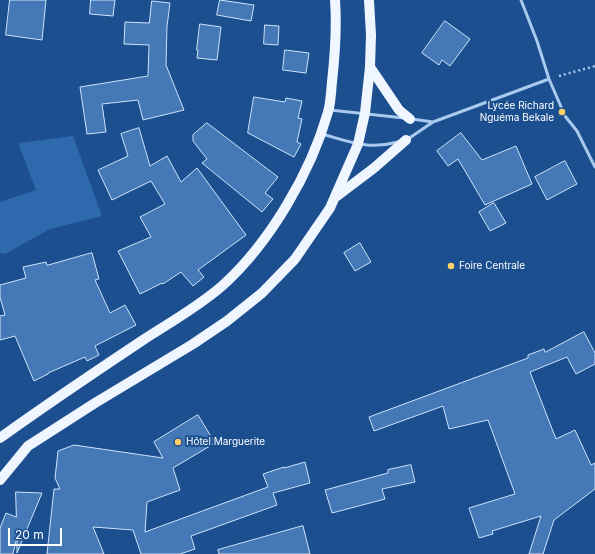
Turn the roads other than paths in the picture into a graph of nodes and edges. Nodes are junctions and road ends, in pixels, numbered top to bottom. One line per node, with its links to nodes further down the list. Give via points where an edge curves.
1 (335, 0): 6 (main road, via 334,56)
2 (369, 0): 4 (main road)
3 (521, 0): 5 (lane)
4 (370, 67): 7 (main road); 8 (main road, via 399,110)
5 (549, 79): 9 (lane); 13 (lane, via 565,116 577,131)
6 (328, 110): 7 (lane); 10 (main road)
7 (364, 113): 8 (lane); 12 (main road)
8 (410, 119): 9 (lane)
9 (433, 122): 11 (lane)
10 (320, 134): 12 (lane); 15 (main road, via 288,204 252,256 222,286 190,311 89,376)
11 (406, 140): 12 (lane, via 387,145); 14 (main road)
12 (358, 144): 14 (main road)
13 (595, 167)
14 (335, 197): 16 (main road, via 295,259 262,293 227,322 28,446)
15 (0, 438)
16 (0, 480)

